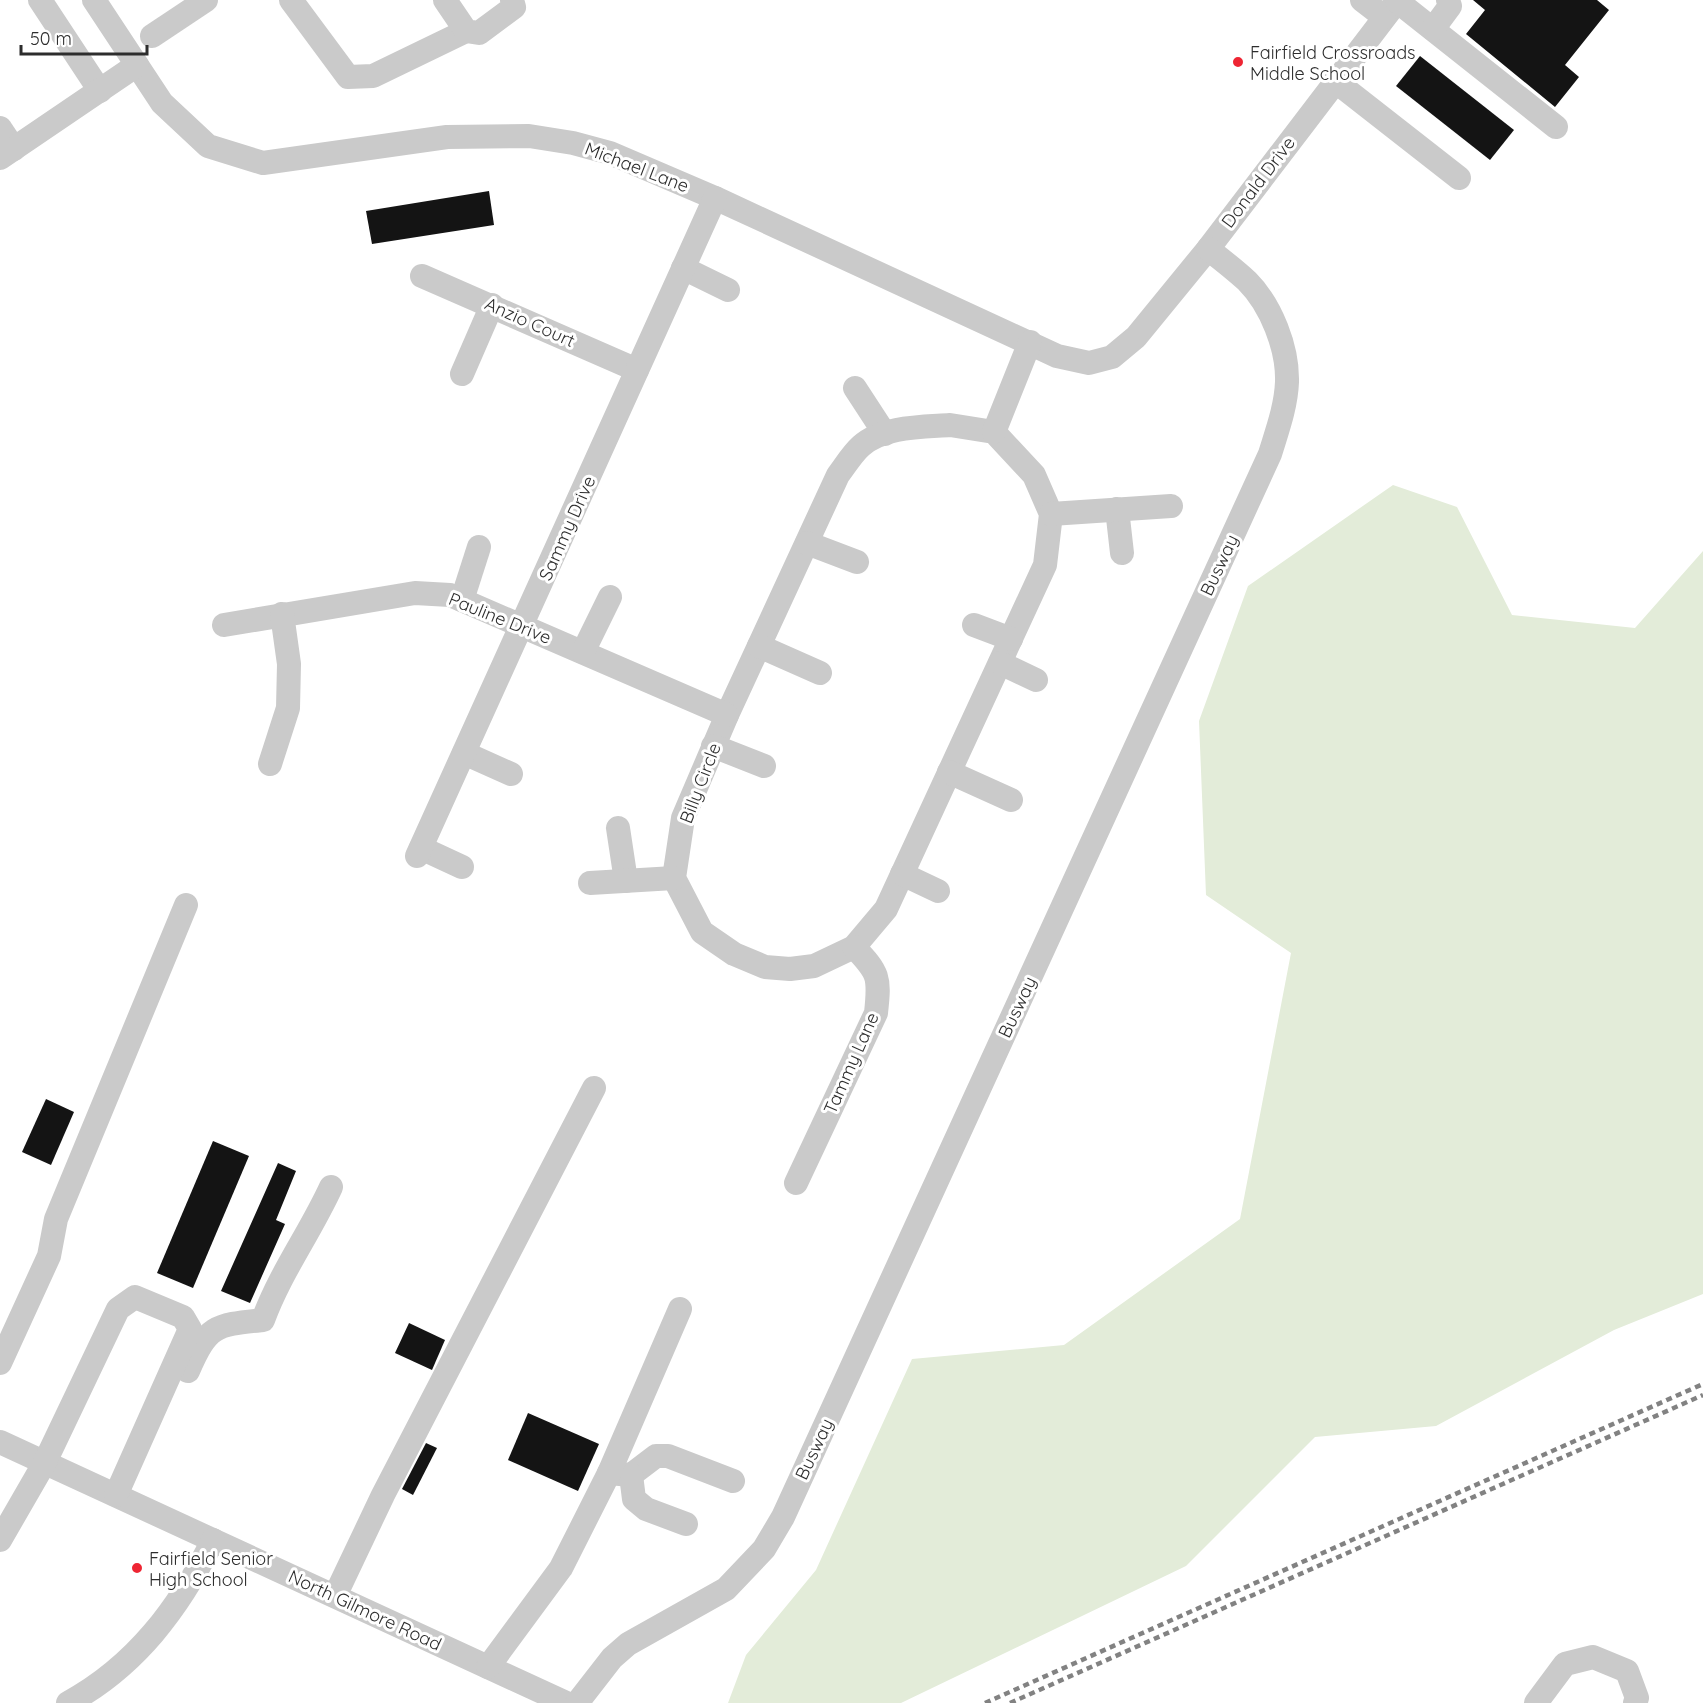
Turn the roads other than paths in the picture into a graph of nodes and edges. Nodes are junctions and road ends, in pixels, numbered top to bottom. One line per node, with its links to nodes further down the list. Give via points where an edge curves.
1 (40, 0): 15 (street)
2 (94, 0): 13 (street, Michael Lane)
3 (206, 0): 12 (street)
4 (291, 0): 11 (street, via 348,77 373,76)
5 (445, 0): 11 (street)
6 (512, 0): 11 (street, via 514,7 479,33)
7 (1362, 0): 9 (street)
8 (1448, 0): 10 (street, via 1450,6)
9 (1393, 6): 10 (street); 14 (street, Donald Drive)
10 (1433, 28): 16 (street)
11 (466, 31)
12 (152, 36)
13 (137, 65): 15 (street); 20 (street, Michael Lane, via 162,103 208,146 263,163 447,137 529,136 610,153)
14 (1335, 81): 19 (street); 21 (street, Donald Drive)
15 (100, 91): 18 (street)
16 (1556, 127)
17 (0, 128): 18 (street)
18 (7, 153)
19 (1459, 177)
20 (715, 198): 22 (street, Sammy Drive); 26 (street, Michael Lane)
21 (1208, 249): 27 (street, Donald Drive, via 1136,338); 86 (street, Busway, via 1259,297 1270,312 1282,347 1287,381 1270,454 783,1517 764,1549 726,1589 628,1644)
22 (683, 268): 24 (street); 28 (street, Sammy Drive)
23 (422, 276): 25 (street, Anzio Court)
24 (728, 290)
25 (492, 305): 28 (street, Anzio Court); 29 (street)
26 (1030, 342): 27 (street, Michael Lane, via 1057,356 1089,363); 31 (street)
27 (1112, 357)
28 (637, 370): 43 (street, Sammy Drive)
29 (462, 374)
30 (855, 388): 32 (street)
31 (994, 432): 32 (street, Billy Circle, via 950,425 898,429); 35 (street, via 1034,475)
32 (885, 434): 36 (street, Billy Circle, via 862,445 838,476)
33 (1171, 506): 34 (street)
34 (1117, 509): 35 (street); 38 (street)
35 (1051, 514): 46 (street, via 1045,565)
36 (807, 543): 39 (street); 47 (street, Billy Circle)
37 (479, 547): 41 (street)
38 (1122, 553)
39 (857, 562)
40 (610, 597): 48 (street)
41 (462, 600): 42 (street, Pauline Drive, via 450,595 415,593); 43 (street, Pauline Drive)
42 (282, 614): 45 (street, Pauline Drive); 55 (street, via 289,664 288,708)
43 (523, 625): 48 (street, Pauline Drive); 54 (street, Sammy Drive)
44 (974, 625): 46 (street)
45 (224, 626)
46 (1011, 639): 49 (street)
47 (759, 646): 50 (street); 52 (street, Billy Circle)
48 (582, 652): 52 (street, Pauline Drive)
49 (1000, 663): 51 (street); 57 (street)
50 (820, 673)
51 (1036, 680)
52 (726, 715): 53 (street, Billy Circle)
53 (713, 746): 56 (street); 63 (street, Billy Circle, via 683,818)
54 (464, 753): 58 (street); 61 (street, Sammy Drive, via 419,852)
55 (270, 764)
56 (764, 766)
57 (949, 772): 59 (street); 62 (street)
58 (511, 774)
59 (1011, 800)
60 (618, 828): 64 (street)
61 (462, 867)
62 (902, 874): 66 (street); 68 (street, via 885,909)
63 (674, 878): 64 (street); 68 (street, via 702,932 734,954 765,967 814,966)
64 (626, 881): 65 (street)
65 (590, 884)
66 (938, 891)
67 (186, 905): 73 (street, via 56,1219 49,1256)
68 (854, 947): 70 (street, Tammy Lane, via 871,964 879,982 876,1013)
69 (594, 1088): 82 (street, via 383,1495)
70 (796, 1183)
71 (331, 1187): 78 (street, via 263,1320 228,1322 208,1333)
72 (680, 1309): 76 (street)
73 (2, 1353)
74 (0, 1442): 75 (street, North Gilmore Road)
75 (45, 1462): 78 (street, North Gilmore Road); 78 (street, via 118,1309 135,1297 183,1317 190,1329); 80 (street)
76 (620, 1474): 77 (street, via 656,1456 668,1456); 79 (street, via 634,1500 646,1509); 83 (street, via 561,1568)
77 (733, 1480)
78 (123, 1499): 81 (street, North Gilmore Road)
79 (686, 1524)
80 (0, 1540)
81 (213, 1540): 82 (street, North Gilmore Road); 84 (street, via 182,1597 147,1642 109,1678)
82 (335, 1596): 83 (street, North Gilmore Road)
83 (488, 1667): 85 (street, North Gilmore Road)
84 (68, 1703)
85 (566, 1703)
86 (577, 1703)
87 (1536, 1703): 88 (street, via 1565,1664 1593,1657 1627,1671 1637,1698)
88 (1635, 1703)

